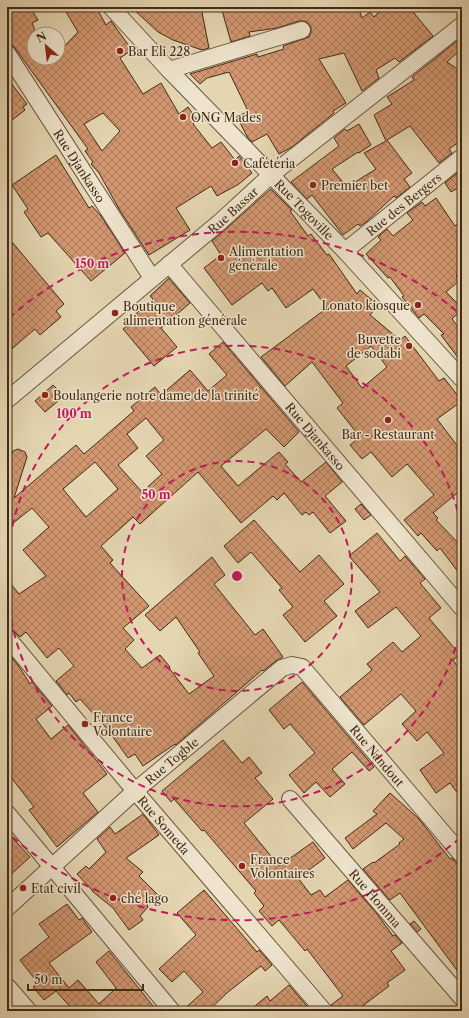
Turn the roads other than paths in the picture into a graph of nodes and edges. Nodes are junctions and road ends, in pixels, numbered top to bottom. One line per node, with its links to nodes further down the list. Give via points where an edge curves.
1 (111, 7): 5 (street, Rue Togoville)
2 (462, 25): 7 (street, Rue Bassar)
3 (302, 30): 5 (street)
4 (7, 53): 10 (street, Rue Djankasso)
5 (169, 70): 7 (street, Rue Togoville)
6 (462, 157): 8 (street, Rue des Bergers)
7 (271, 175): 8 (street, Rue Togoville); 9 (street, Rue Bassar)
8 (345, 251): 11 (street, Rue Togoville)
9 (169, 264): 10 (street, Rue Bassar); 13 (street, Rue Djankasso)
10 (152, 278): 12 (street, Rue Bassar)
11 (459, 371)
12 (7, 400)
13 (462, 608)
14 (7, 637): 16 (street, Rue Someda)
15 (287, 666): 16 (street, Rue Togble); 19 (street, Rue Nandout, via 302,667)
16 (135, 791): 20 (street, Rue Togble); 26 (street, Rue Someda)
17 (290, 799): 23 (street, Rue Homma)
18 (7, 813): 20 (street)
19 (462, 855)
20 (52, 867): 21 (street, Rue Togble); 25 (street)
21 (7, 908)
22 (7, 988): 24 (street)
23 (462, 998)
24 (26, 1011)
25 (172, 1011)
26 (324, 1011)

